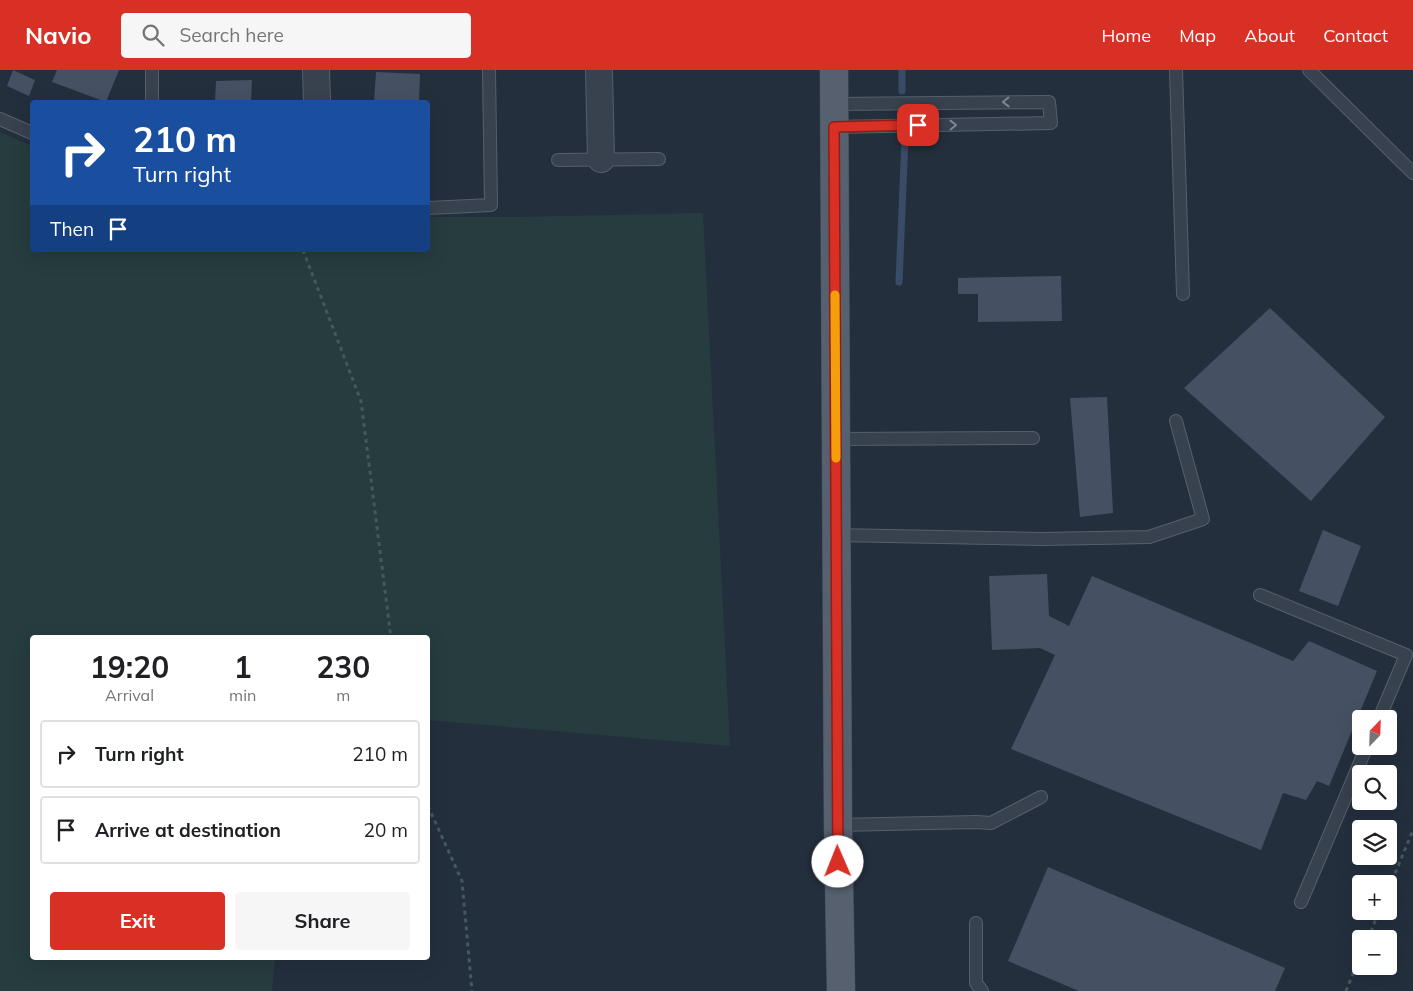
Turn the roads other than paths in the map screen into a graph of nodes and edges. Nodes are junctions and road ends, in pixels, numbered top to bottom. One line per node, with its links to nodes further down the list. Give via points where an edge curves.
1 (152, 70): 8 (lane)
2 (316, 70): 9 (street)
3 (489, 70): 17 (lane, via 491,205)
4 (599, 70): 13 (street)
5 (834, 70): 10 (main road)
6 (1176, 70): 18 (lane)
7 (1310, 70): 16 (lane)
8 (152, 100)
9 (317, 100)
10 (834, 115): 10 (lane, one-way to 10, via 1051,123 1049,102); 21 (main road)
11 (0, 119): 12 (lane)
12 (30, 132)
13 (601, 159): 14 (lane); 15 (lane)
14 (659, 159)
15 (558, 160)
16 (1413, 174)
17 (430, 208)
18 (1183, 294)
19 (1176, 422): 22 (lane, via 1202,519 1148,537 1042,539)
20 (1033, 438): 21 (lane)
21 (836, 439): 22 (main road)
22 (836, 535): 27 (main road)
23 (1260, 595): 24 (lane, via 1406,655)
24 (1383, 710)
25 (1363, 755): 28 (lane)
26 (1041, 797): 27 (lane, via 991,823)
27 (838, 825): 30 (main road)
28 (1301, 902)
29 (976, 923): 31 (lane, via 976,983)
30 (841, 991)
31 (982, 991)

